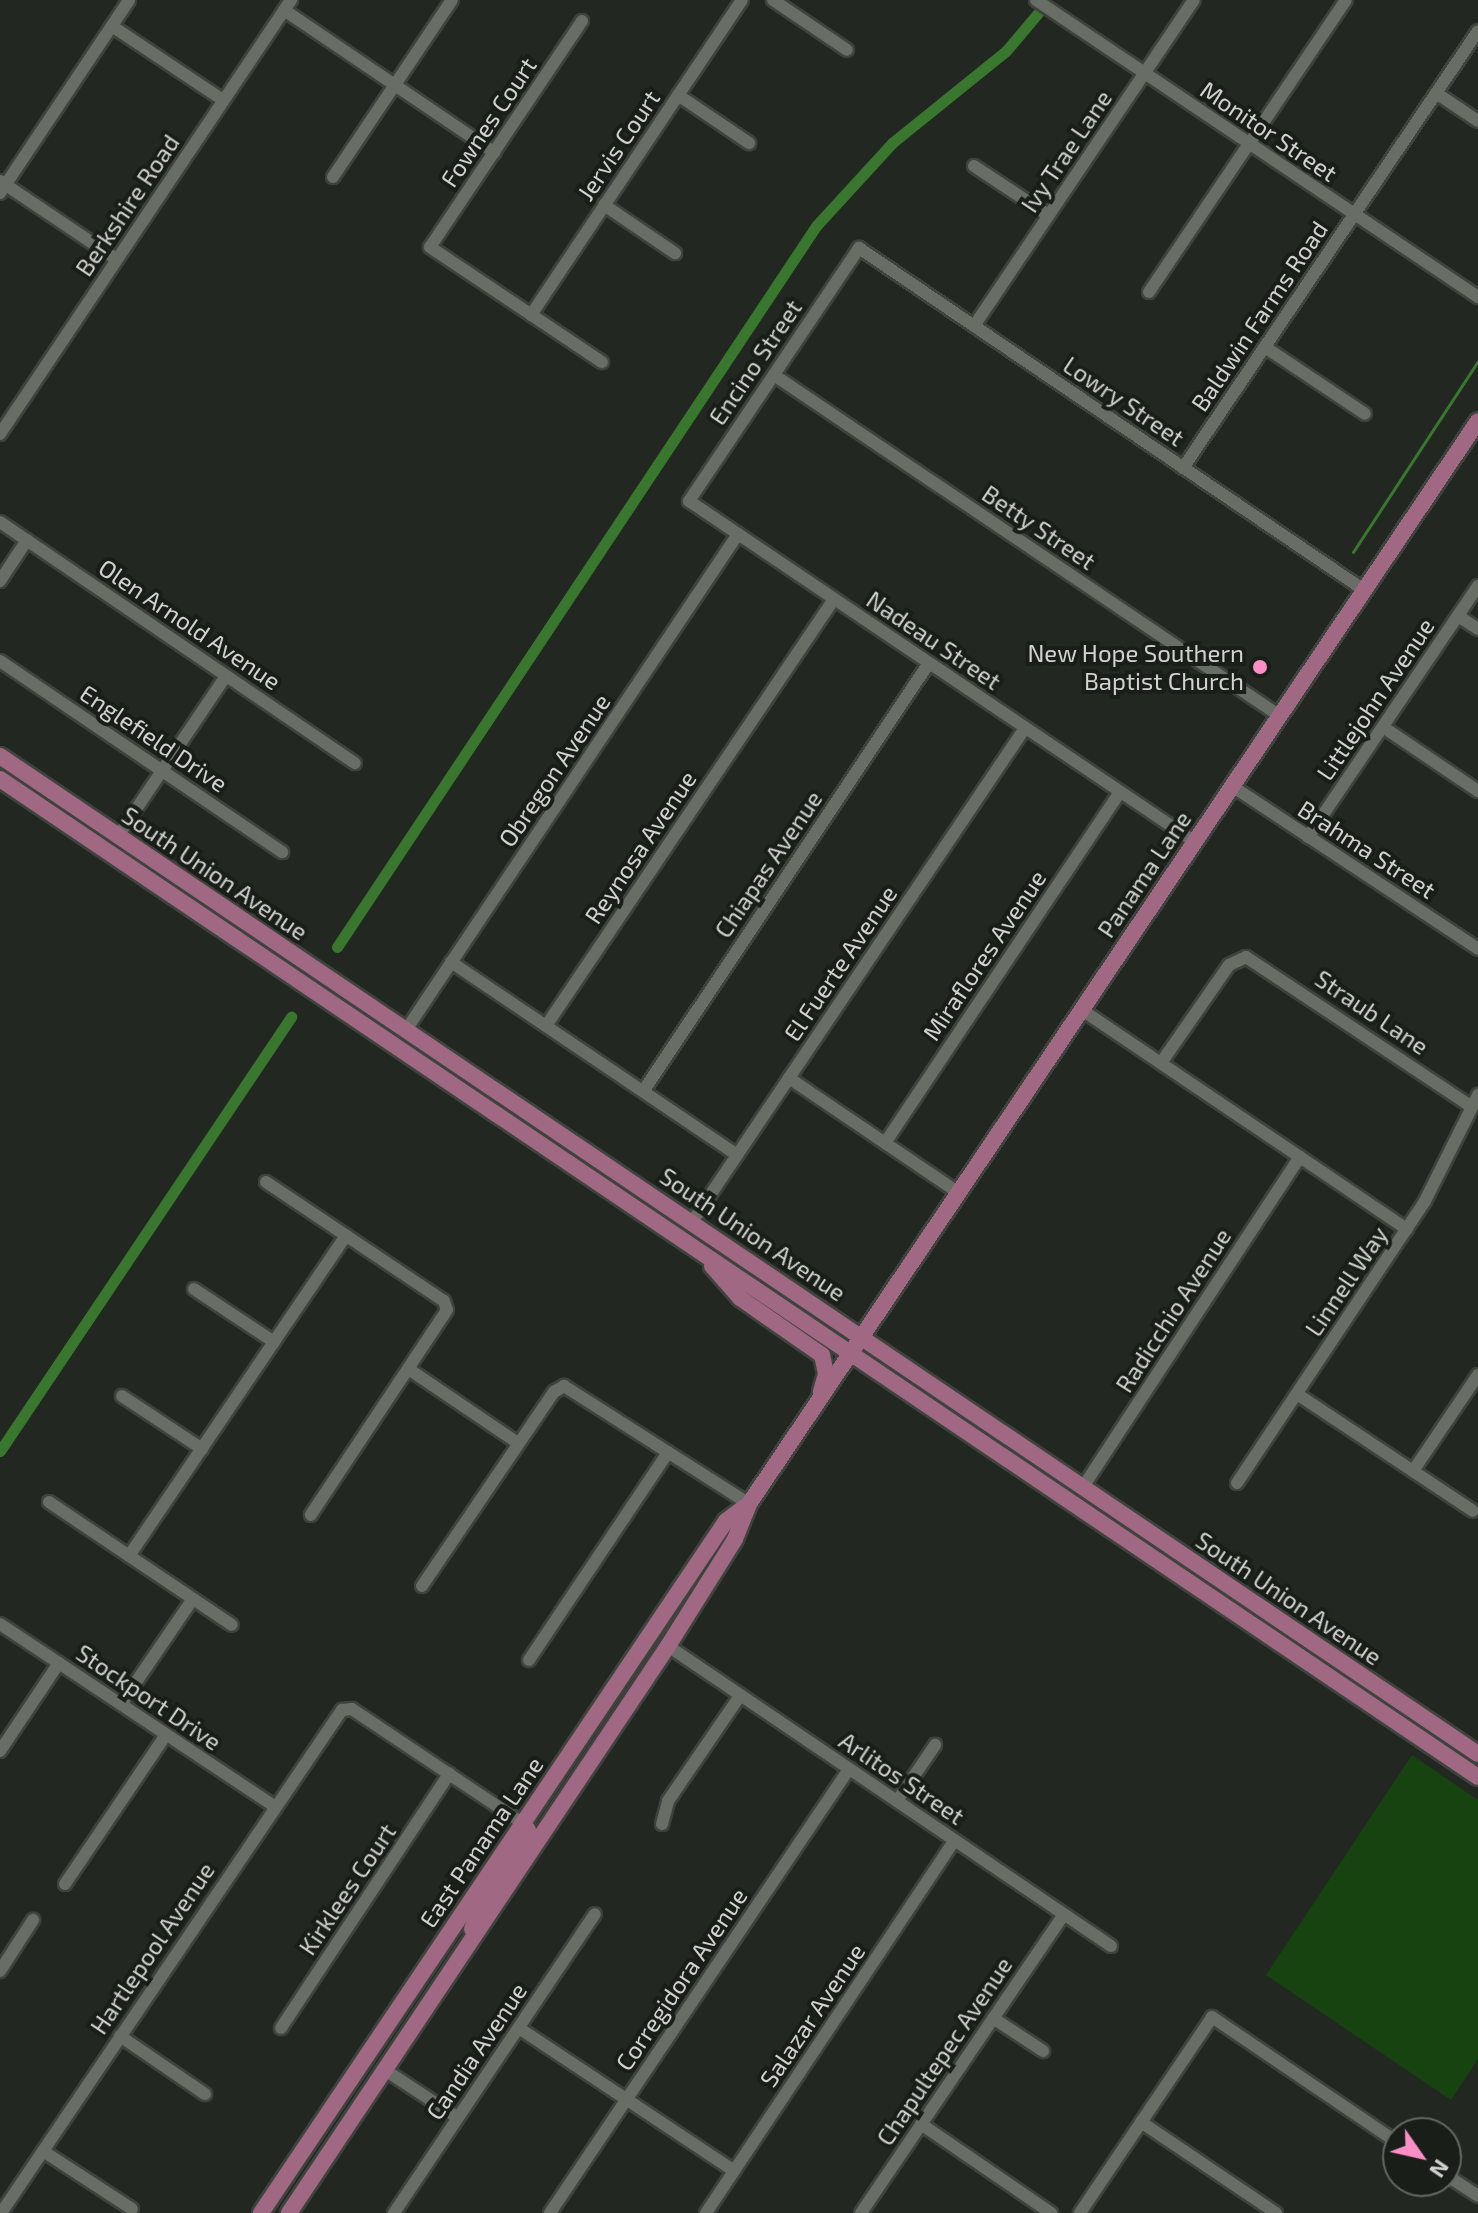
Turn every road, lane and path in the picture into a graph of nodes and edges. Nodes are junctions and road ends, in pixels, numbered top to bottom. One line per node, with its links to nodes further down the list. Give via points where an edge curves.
1 (129, 0): 10 (street)
2 (452, 0): 14 (street)
3 (742, 0): 16 (street, Jervis Court)
4 (773, 0): 12 (street)
5 (1036, 0): 13 (street, Monitor Street)
6 (1194, 0): 13 (street, Ivy Trae Lane)
7 (1346, 0): 20 (street)
8 (287, 5): 14 (street); 17 (street, Berkshire Road)
9 (582, 21): 21 (street, Fownes Court)
10 (112, 26): 17 (street); 24 (street)
11 (1478, 31): 15 (street, Baldwin Farms Road)
12 (847, 50)
13 (1144, 73): 20 (street, Monitor Street); 27 (street, Ivy Trae Lane)
14 (395, 85): 21 (street); 23 (street)
15 (1436, 93): 18 (street); 26 (street, Baldwin Farms Road)
16 (678, 95): 19 (street); 25 (street, Jervis Court)
17 (223, 100): 30 (street, Berkshire Road)
18 (1478, 121)
19 (749, 143)
20 (1249, 144): 26 (street, Monitor Street); 31 (street)
21 (494, 152): 33 (street, Fownes Court, via 430,247)
22 (974, 166): 27 (street)
23 (333, 177)
24 (2, 186): 30 (street)
25 (604, 205): 29 (street); 33 (street, Jervis Court)
26 (1354, 214): 32 (street, Monitor Street); 35 (street, Baldwin Farms Road)
27 (1048, 215): 34 (street, Ivy Trae Lane)
28 (859, 248): 34 (street, Lowry Street); 37 (street, Encino Street)
29 (675, 253)
30 (116, 259): 40 (street, Berkshire Road)
31 (1149, 292)
32 (1478, 297)
33 (531, 315): 36 (street)
34 (974, 326): 41 (street, Lowry Street)
35 (1265, 347): 38 (street); 41 (street, Baldwin Farms Road)
36 (602, 362)
37 (774, 375): 42 (street, Encino Street); 55 (street, Betty Street)
38 (1365, 414)
39 (1478, 421): 48 (main road, Panama Lane)
40 (0, 434)
41 (1183, 468): 48 (street, Lowry Street)
42 (689, 501): 44 (street, Nadeau Street)
43 (0, 522): 45 (street, Olen Arnold Avenue)
44 (738, 534): 49 (street, Nadeau Street); 70 (street, Obregon Avenue)
45 (27, 540): 46 (street); 54 (street, Olen Arnold Avenue)
46 (0, 581)
47 (1478, 586): 50 (street, Littlejohn Avenue)
48 (1364, 590): 55 (main road, Panama Lane)
49 (834, 599): 53 (street, Nadeau Street); 72 (street, Reynosa Avenue)
50 (1458, 616): 51 (street); 56 (street, Littlejohn Avenue)
51 (1478, 629)
52 (0, 661): 60 (street, Englefield Drive)
53 (929, 663): 57 (street, Nadeau Street); 76 (street, Chiapas Avenue)
54 (226, 676): 59 (street, Olen Arnold Avenue); 60 (street)
55 (1280, 716): 62 (main road, Panama Lane)
56 (1383, 727): 63 (street); 66 (street, Littlejohn Avenue)
57 (1025, 728): 64 (street, Nadeau Street); 75 (street, El Fuerte Avenue)
58 (0, 756): 65 (main road, South Union Avenue)
59 (355, 763)
60 (162, 771): 65 (street); 68 (street, Englefield Drive)
61 (0, 779): 84 (main road, South Union Avenue)
62 (1232, 786): 66 (street, Brahma Street); 67 (main road, Panama Lane)
63 (1478, 791)
64 (1120, 792): 67 (street, Nadeau Street); 78 (street, Miraflores Avenue)
65 (118, 836): 73 (main road, South Union Avenue)
66 (1308, 837): 69 (street, Brahma Street)
67 (1195, 842): 71 (main road, Panama Lane)
68 (282, 852)
69 (1478, 949)
70 (451, 962): 72 (street); 73 (street, Obregon Avenue)
71 (1082, 1010): 74 (street); 82 (main road, Panama Lane)
72 (546, 1026): 76 (street)
73 (406, 1030): 83 (main road, South Union Avenue)
74 (1161, 1063): 77 (street, Straub Lane, via 1229,965 1246,957); 80 (street)
75 (789, 1078): 78 (street); 79 (street, El Fuerte Avenue)
76 (644, 1090): 79 (street)
77 (1474, 1100): 85 (street, Linnell Way)
78 (885, 1143): 82 (street)
79 (737, 1155): 83 (street, El Fuerte Avenue)
80 (1300, 1157): 85 (street); 105 (street, Radicchio Avenue)
81 (266, 1182): 86 (street)
82 (959, 1193): 91 (main road, Panama Lane)
83 (692, 1222): 88 (main road, South Union Avenue)
84 (662, 1226): 87 (main road, South Union Avenue); 88 (main road, via 674,1222 726,1256)
85 (1407, 1229): 96 (street, Linnell Way)
86 (346, 1235): 92 (street); 94 (street, via 444,1301 447,1310)
87 (704, 1255): 89 (main road, South Union Avenue); 99 (main road, via 740,1298 822,1355 826,1374)
88 (758, 1265): 91 (main road, South Union Avenue)
89 (735, 1275): 91 (main road, via 760,1280 839,1332); 93 (main road, South Union Avenue)
90 (194, 1289): 92 (street)
91 (863, 1336): 93 (main road, Panama Lane); 98 (main road, South Union Avenue)
92 (274, 1342): 101 (street)
93 (851, 1354): 98 (main road, via 862,1350 918,1384); 99 (main road, East Panama Lane); 117 (main road, South Union Avenue)
94 (410, 1370): 100 (street); 109 (street)
95 (1478, 1375): 103 (street)
96 (1297, 1394): 103 (street); 104 (street, Linnell Way)
97 (122, 1396): 101 (street)
98 (957, 1399): 105 (main road, South Union Avenue)
99 (818, 1403): 107 (main road, East Panama Lane)
100 (518, 1443): 102 (street, via 554,1392 564,1386); 112 (street)
101 (202, 1449): 111 (street)
102 (668, 1452): 107 (street); 118 (street)
103 (1413, 1471): 108 (street)
104 (1237, 1483)
105 (1083, 1487): 120 (main road, South Union Avenue)
106 (49, 1502): 111 (street)
107 (749, 1504): 110 (main road, East Panama Lane); 116 (main road, East Panama Lane, via 735,1539)
108 (1473, 1511)
109 (311, 1515)
110 (722, 1527): 116 (main road, via 712,1557 668,1628); 133 (main road, East Panama Lane)
111 (129, 1556): 113 (street)
112 (422, 1586)
113 (193, 1599): 115 (street); 122 (street)
114 (0, 1624): 119 (street, Stockport Drive)
115 (232, 1625)
116 (668, 1646): 121 (street, Arlitos Street); 140 (main road, East Panama Lane)
117 (1286, 1647): 120 (main road, via 1299,1646 1364,1689); 123 (main road, South Union Avenue)
118 (529, 1660)
119 (59, 1663): 122 (street, Stockport Drive); 126 (street)
120 (1381, 1689): 127 (main road, South Union Avenue)
121 (740, 1696): 128 (street, Arlitos Street); 134 (street, via 668,1801)
122 (121, 1704): 124 (street, Stockport Drive)
123 (1392, 1719): 127 (main road, via 1404,1716 1460,1753); 130 (main road, South Union Avenue)
124 (166, 1735): 132 (street, Stockport Drive); 136 (street)
125 (935, 1745): 131 (street)
126 (0, 1751)
127 (1476, 1753)
128 (849, 1769): 131 (street, Arlitos Street); 151 (street, Corregidora Avenue)
129 (449, 1774): 132 (street, Hartlepool Avenue, via 352,1709 342,1710); 133 (street); 145 (street, Kirklees Court)
130 (1478, 1777)
131 (897, 1801): 135 (street, Arlitos Street)
132 (274, 1806): 147 (street, Hartlepool Avenue)
133 (522, 1823): 140 (main road, via 528,1830 525,1839 480,1907); 141 (main road, East Panama Lane)
134 (662, 1824)
135 (955, 1840): 138 (street, Arlitos Street); 157 (street, Salazar Avenue)
136 (65, 1884)
137 (595, 1914): 146 (street, Candia Avenue)
138 (1064, 1914): 142 (street, Arlitos Street); 144 (street, Chapultepec Avenue)
139 (33, 1920): 143 (street)
140 (471, 1942): 149 (main road, East Panama Lane)
141 (441, 1944): 149 (main road, via 427,1984 387,2044); 160 (main road, East Panama Lane)
142 (1111, 1946)
143 (0, 1971)
144 (993, 2018): 148 (street); 154 (street, Chapultepec Avenue)
145 (281, 2028)
146 (519, 2028): 151 (street); 152 (street, Candia Avenue)
147 (120, 2036): 150 (street); 156 (street, Hartlepool Avenue)
148 (1043, 2051)
149 (385, 2070): 152 (street); 161 (main road, East Panama Lane)
150 (205, 2094)
151 (626, 2099): 157 (street); 163 (street, Corregidora Avenue)
152 (458, 2118): 162 (street, Candia Avenue)
153 (1141, 2122): 155 (street, via 1212,2017); 167 (street); 168 (street)
154 (921, 2124): 165 (street, Chapultepec Avenue); 166 (street)
155 (1382, 2132)
156 (43, 2151): 158 (street); 159 (street, Hartlepool Avenue)
157 (734, 2171): 164 (street, Salazar Avenue)
158 (132, 2209)
159 (1, 2213)
160 (261, 2213)
161 (289, 2213)
162 (394, 2213)
163 (550, 2213)
164 (706, 2213)
165 (861, 2213)
166 (1051, 2213)
167 (1080, 2213)
168 (1276, 2213)

